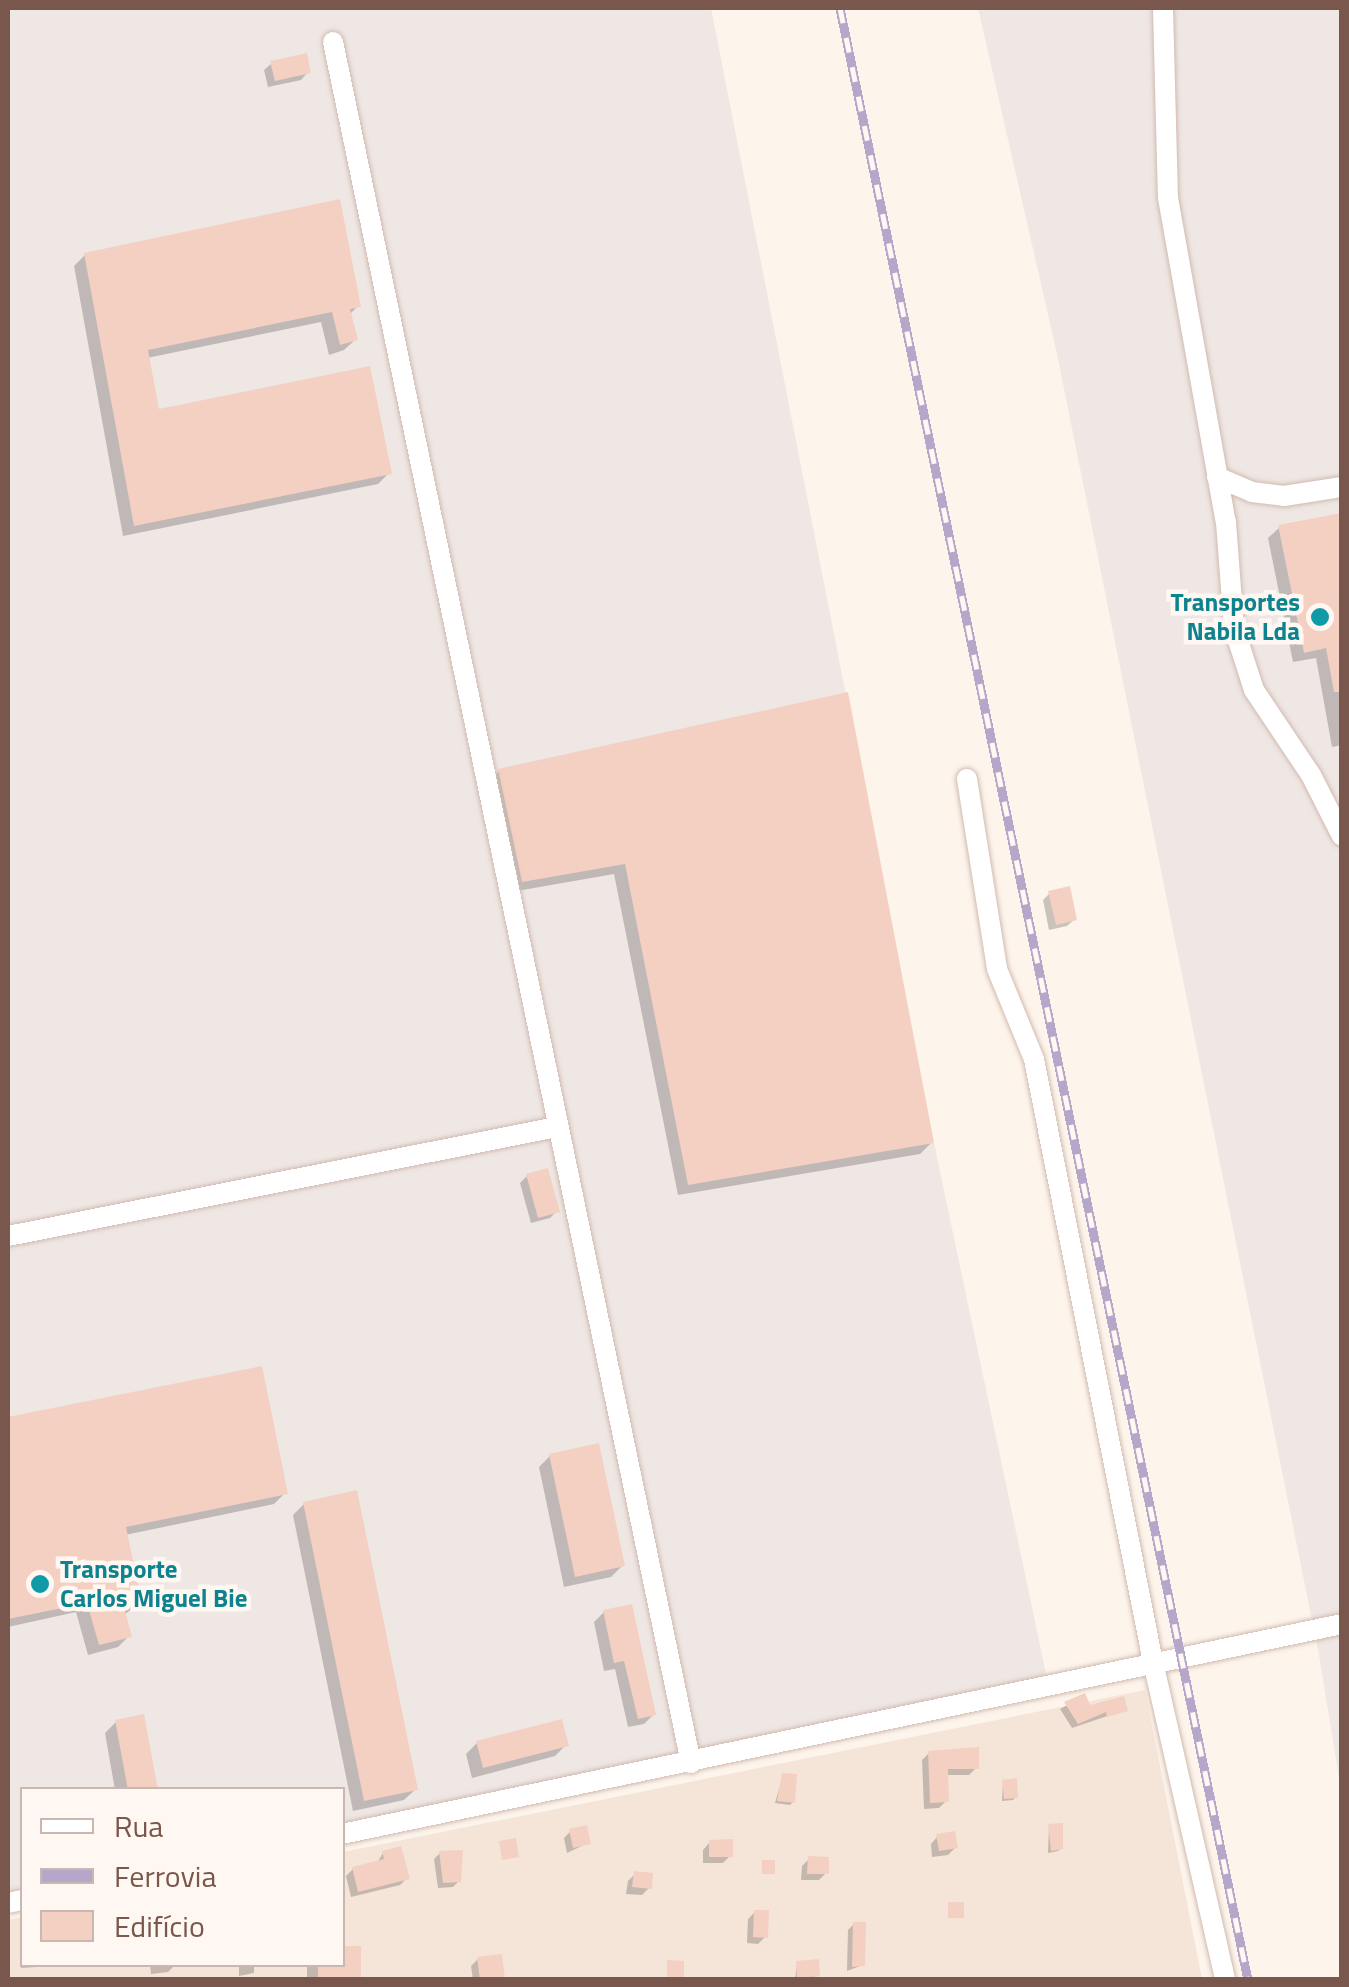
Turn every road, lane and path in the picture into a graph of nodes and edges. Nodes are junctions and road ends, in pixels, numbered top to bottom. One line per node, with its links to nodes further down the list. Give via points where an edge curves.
1 (1163, 8): 3 (street, via 1168,198)
2 (333, 42): 7 (street)
3 (1217, 478): 4 (street, via 1284,496); 6 (street, via 1234,628 1254,690)
4 (1342, 487)
5 (967, 779): 10 (street, via 996,969 1034,1059)
6 (1342, 836)
7 (556, 1127): 8 (street); 11 (street)
8 (8, 1236)
9 (1342, 1624): 10 (street)
10 (1153, 1662): 11 (street); 13 (street)
11 (692, 1763): 12 (street)
12 (345, 1833)
13 (1225, 1980)

